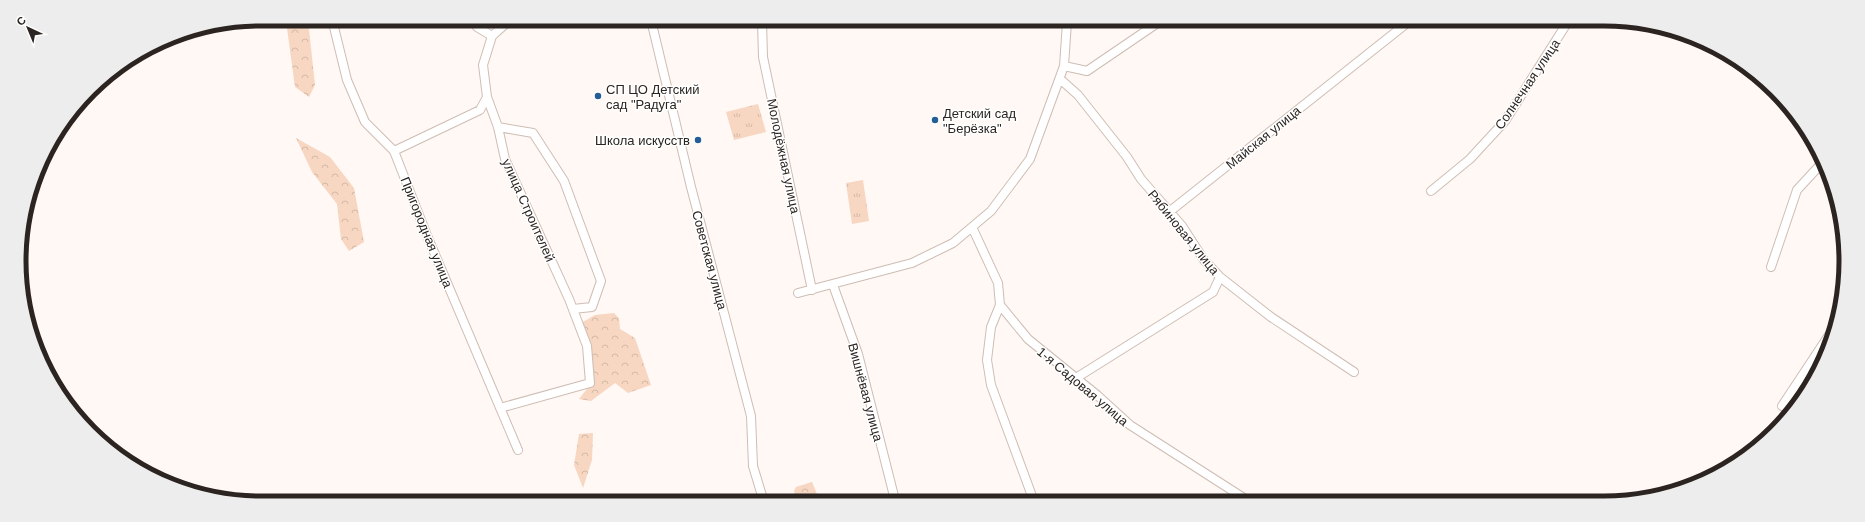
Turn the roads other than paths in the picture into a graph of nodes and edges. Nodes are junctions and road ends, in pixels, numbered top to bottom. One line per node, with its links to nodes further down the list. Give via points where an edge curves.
1 (334, 26): 15 (street, Пригородная улица, via 347,80 365,122)
2 (476, 26): 10 (street)
3 (503, 26): 10 (street)
4 (652, 26): 33 (street, Советская улица, via 750,416 753,466)
5 (762, 26): 23 (street, Молодёжная улица, via 763,57)
6 (1067, 26): 11 (street)
7 (1153, 26): 11 (street, via 1087,71)
8 (1403, 26): 18 (street, Майская улица)
9 (1565, 26): 17 (street, Солнечная улица, via 1505,121 1470,159)
10 (492, 36): 13 (street, улица Строителей, via 483,65)
11 (1064, 66): 12 (street)
12 (1060, 79): 18 (street, Рябиновая улица, via 1078,94 1141,179); 19 (street, via 1030,159 991,211)
13 (487, 97): 14 (street, улица Строителей); 15 (street, via 480,110)
14 (498, 127): 26 (street, улица Строителей, via 505,159); 26 (street, via 533,133 564,181 601,281 592,307)
15 (394, 151): 31 (street, Пригородная улица)
16 (1819, 166): 20 (street, via 1796,190)
17 (1431, 191)
18 (1169, 212): 21 (street, Рябиновая улица, via 1182,226 1204,260)
19 (972, 228): 22 (street, via 953,243 912,263); 25 (street, via 998,283)
20 (1771, 267)
21 (1220, 277): 28 (street, Рябиновая улица, via 1271,317); 29 (street, via 1213,292)
22 (833, 285): 23 (street); 34 (street, Вишнёвая улица, via 858,354)
23 (812, 290): 24 (street)
24 (798, 293)
25 (1000, 305): 29 (street, 1-я Садовая улица, via 1028,339); 35 (street, via 991,327 987,360 990,378)
26 (573, 309): 31 (street, улица Строителей, via 586,346 590,383)
27 (1826, 340): 30 (street)
28 (1354, 372)
29 (1076, 378): 36 (street, 1-я Садовая улица, via 1130,425)
30 (1782, 406)
31 (500, 408): 32 (street, Пригородная улица)
32 (518, 450)
33 (762, 496)
34 (894, 496)
35 (1032, 496)
36 (1241, 496)

